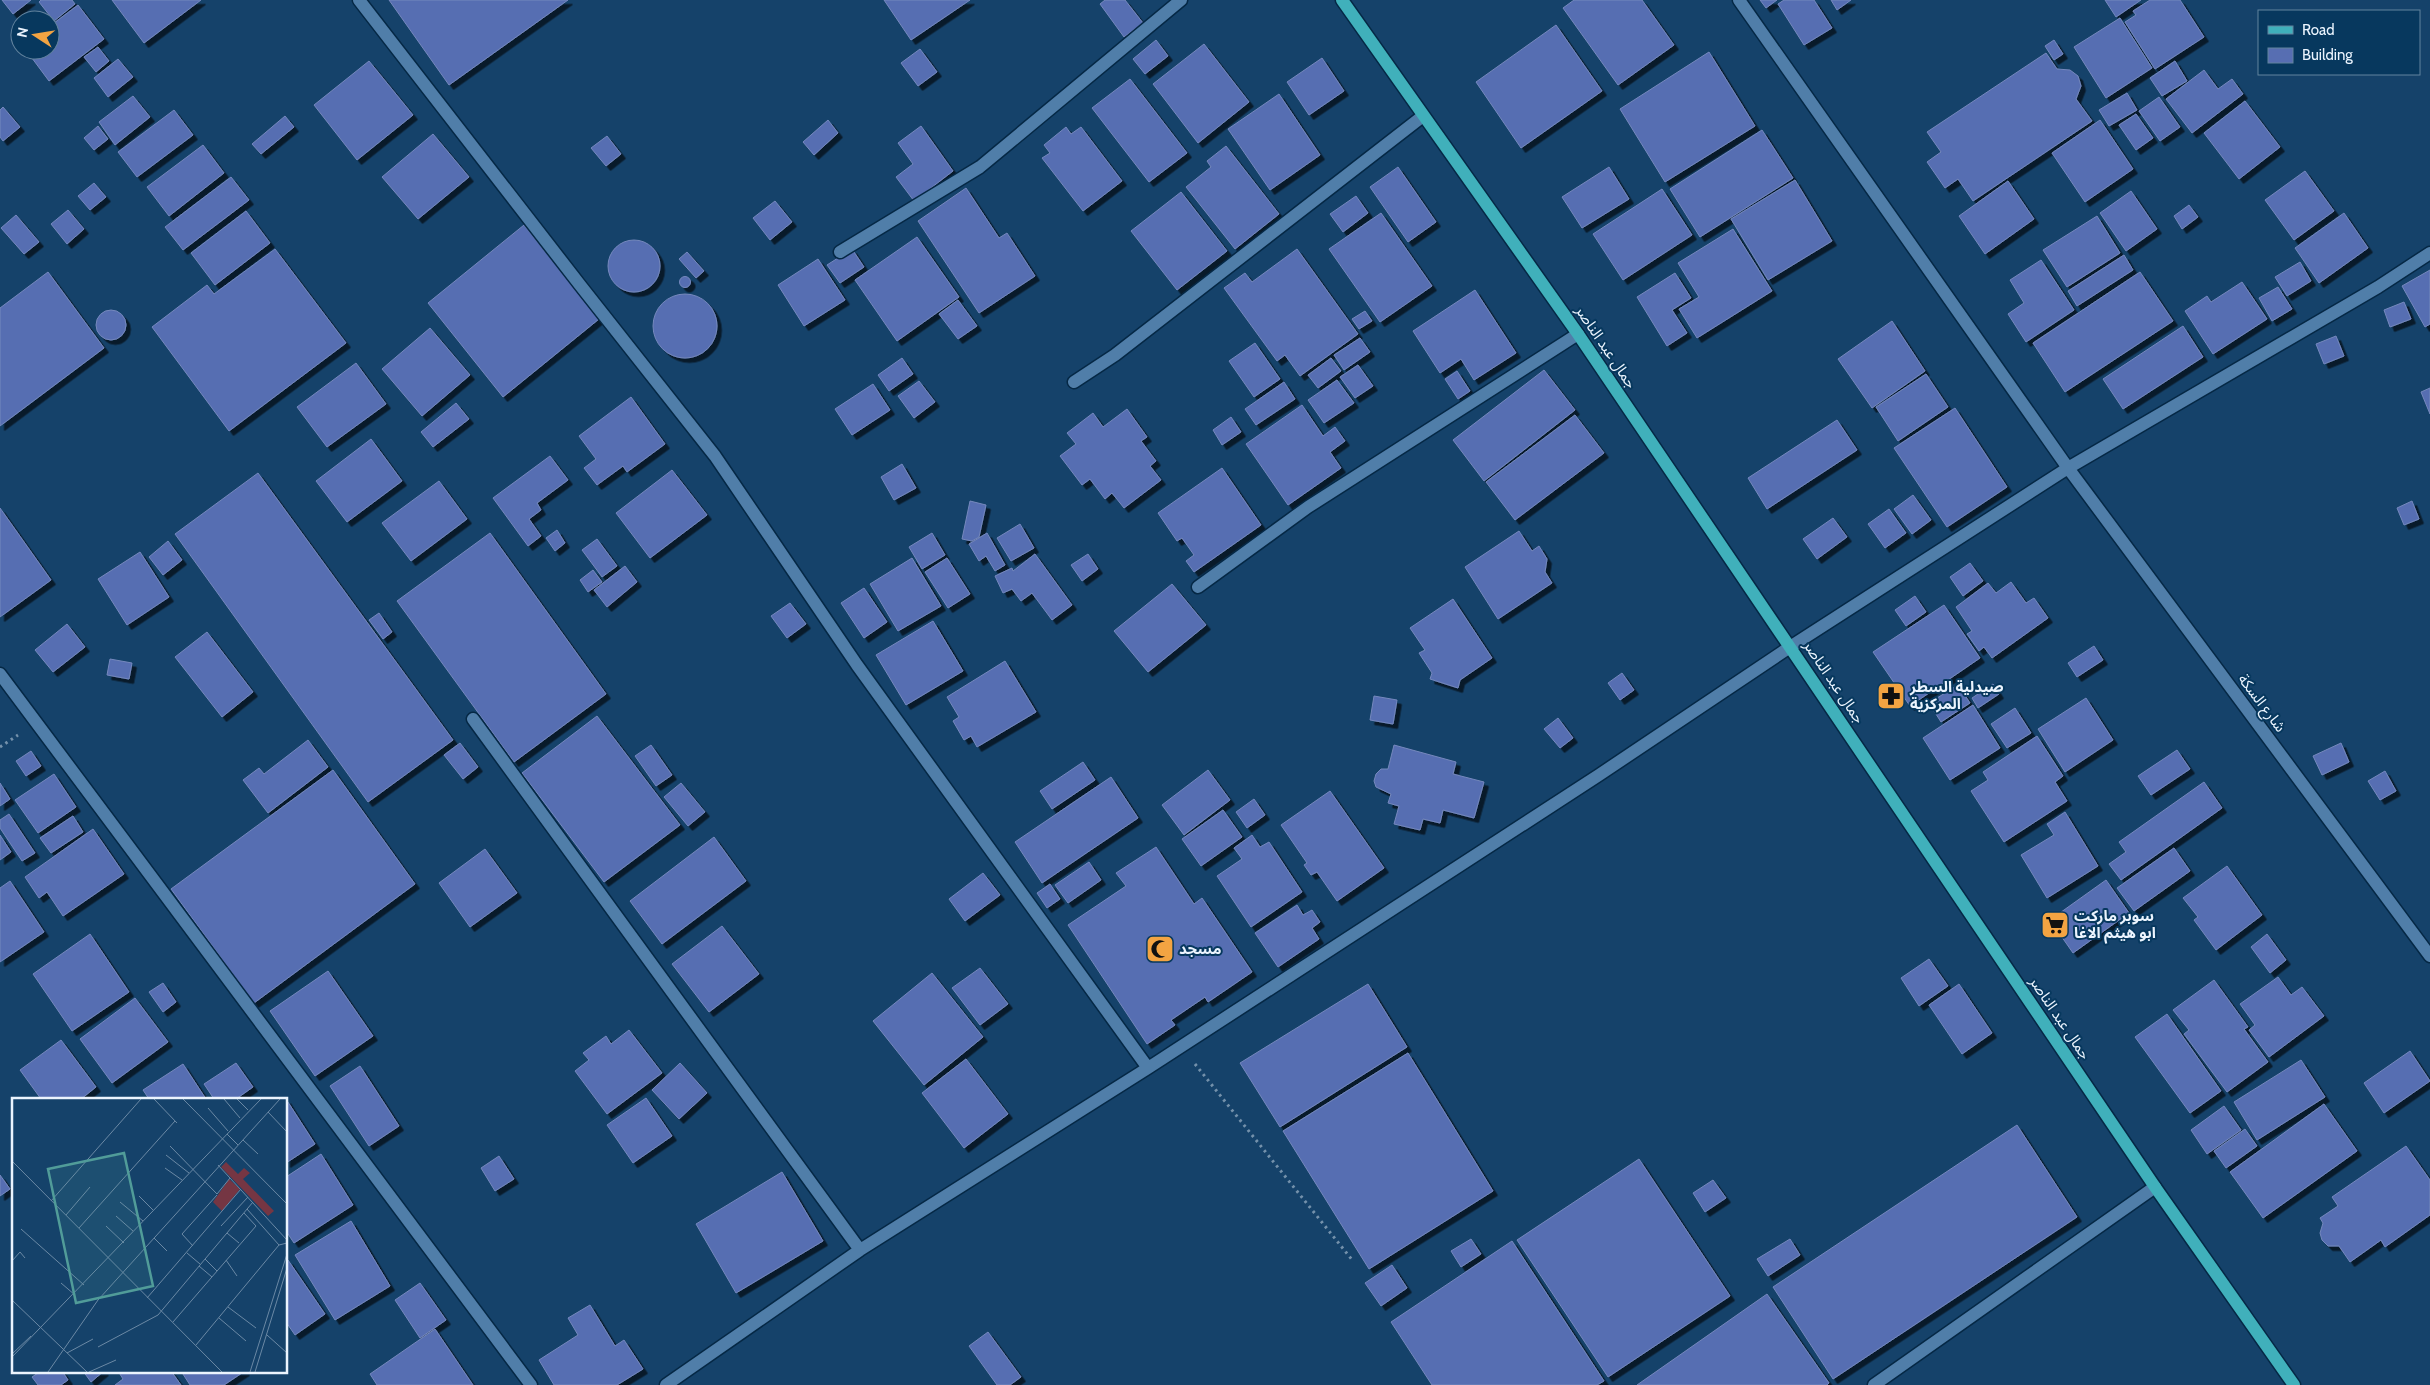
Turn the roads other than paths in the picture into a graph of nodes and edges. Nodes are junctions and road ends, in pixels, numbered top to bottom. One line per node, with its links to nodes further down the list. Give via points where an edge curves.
1 (359, 0): 16 (street, via 715,456 857,665)
2 (1181, 0): 6 (street, via 980,167)
3 (1342, 0): 5 (main road, جمال عبد الناصر)
4 (1739, 0): 10 (street, شارع السكة)
5 (1424, 116): 8 (main road, جمال عبد الناصر); 9 (street, via 1115,355)
6 (840, 252)
7 (2430, 253): 10 (street, via 2378,287)
8 (1578, 334): 11 (street, via 1308,507); 12 (main road, جمال عبد الناصر)
9 (1074, 382)
10 (2068, 468): 12 (street); 15 (street, شارع السكة)
11 (1198, 587)
12 (1790, 647): 16 (street); 17 (main road, جمال عبد الناصر)
13 (0, 674): 19 (street)
14 (473, 719): 18 (street)
15 (2430, 956)
16 (1148, 1068): 18 (street)
17 (2155, 1187): 21 (street); 22 (main road, جمال عبد الناصر)
18 (860, 1250): 20 (street)
19 (531, 1385)
20 (666, 1385)
21 (1874, 1385)
22 (2294, 1385)

